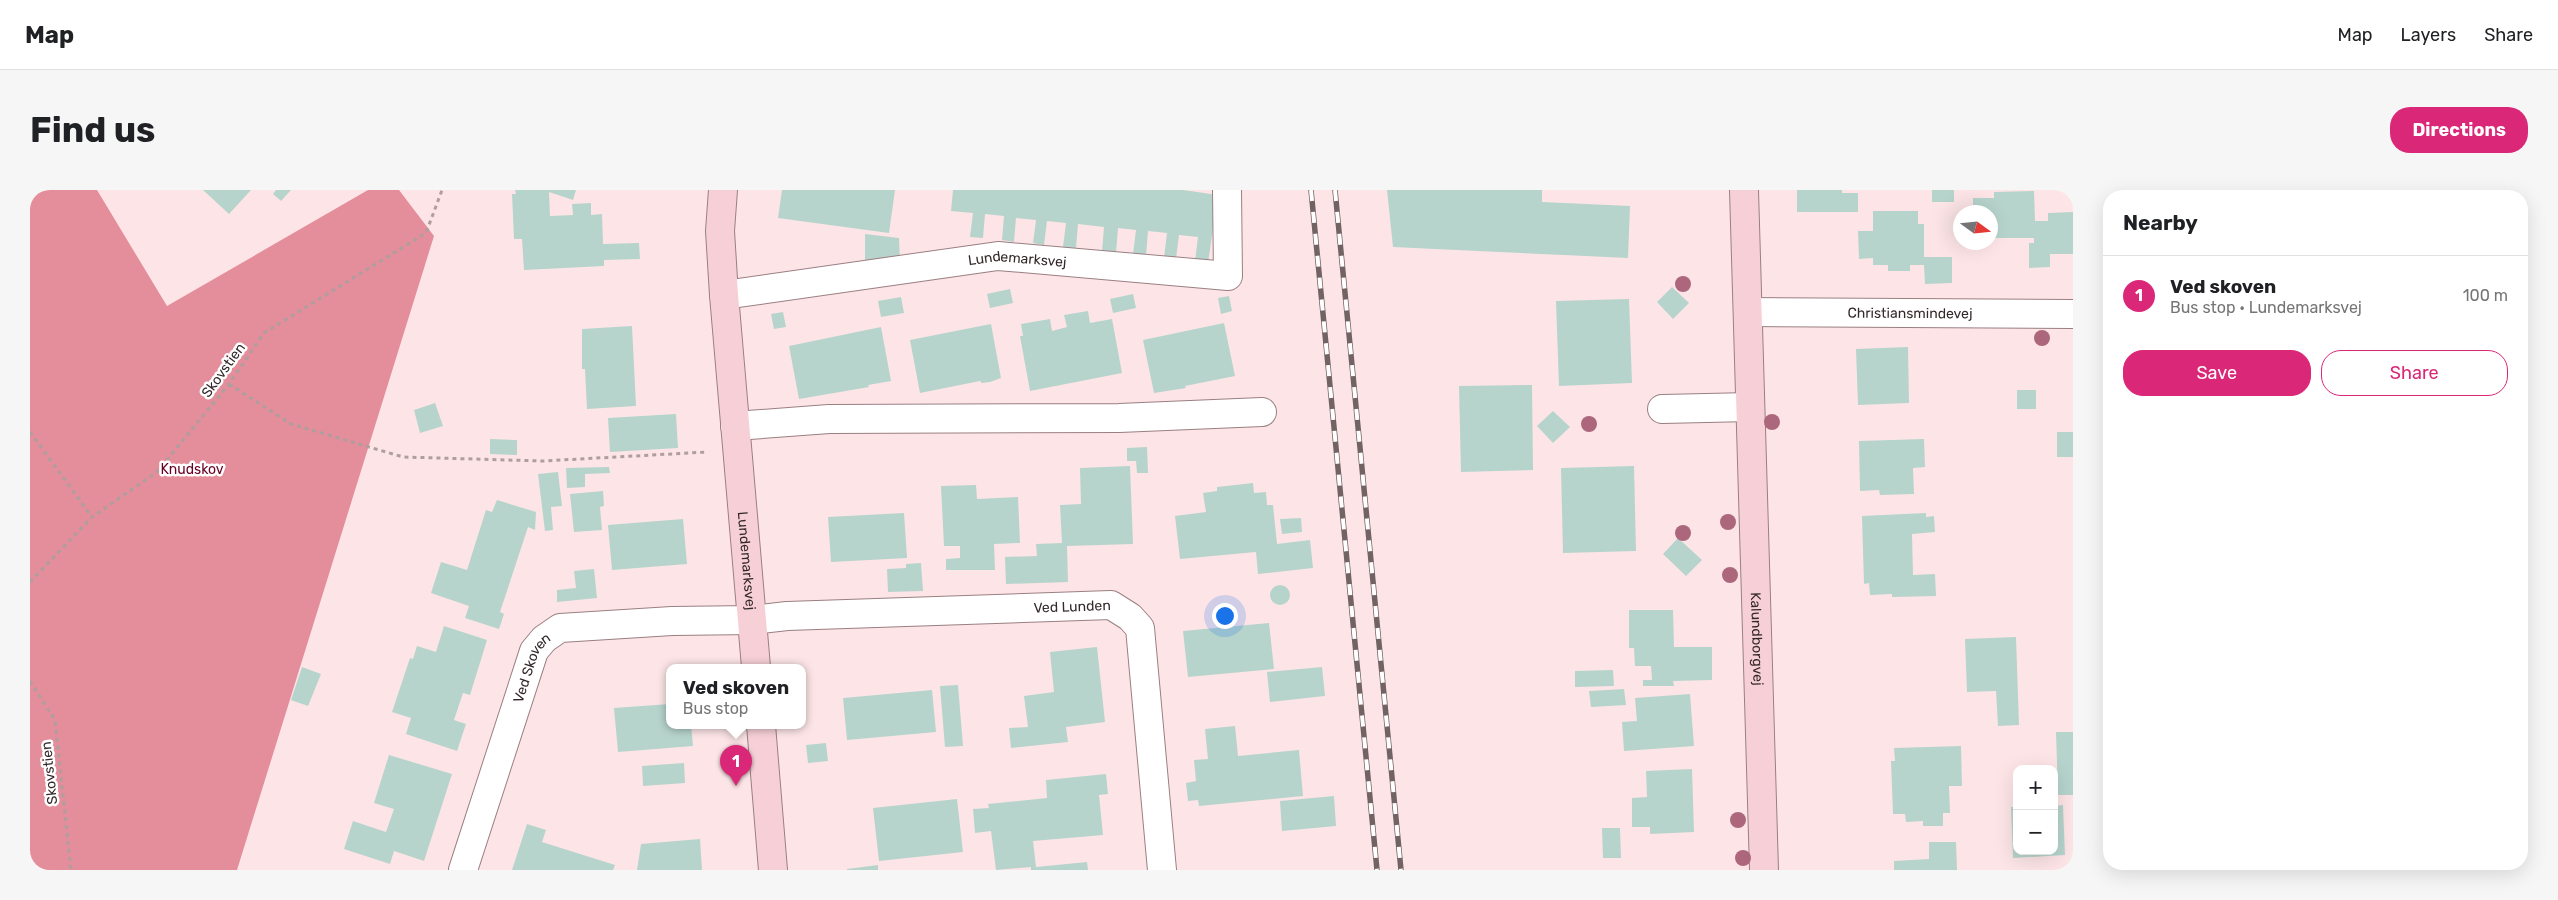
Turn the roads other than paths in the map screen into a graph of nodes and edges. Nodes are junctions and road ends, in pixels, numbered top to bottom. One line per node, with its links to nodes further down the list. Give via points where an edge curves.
1 (723, 190): 4 (street, Lundemarksvej, via 720,231)
2 (1227, 190): 4 (street, Lundemarksvej, via 1228,276 998,256)
3 (1744, 190): 5 (street, Kalundborgvej)
4 (724, 295): 10 (street, Lundemarksvej)
5 (1748, 312): 6 (street, Christiansmindevej); 7 (street, Kalundborgvej)
6 (2073, 314)
7 (1750, 406): 8 (street); 17 (street, Kalundborgvej)
8 (1662, 409)
9 (1262, 412): 10 (street, via 1119,418 829,419)
10 (736, 438): 11 (street, Lundemarksvej)
11 (752, 620): 12 (street, Lundemarksvej); 14 (street, Ved Skoven, via 560,628 544,639 534,651); 16 (street, Ved Lunden, via 787,616 1111,605 1140,628)
12 (756, 664)
13 (760, 729): 15 (street)
14 (463, 870)
15 (773, 870)
16 (1162, 870)
17 (1764, 870)

